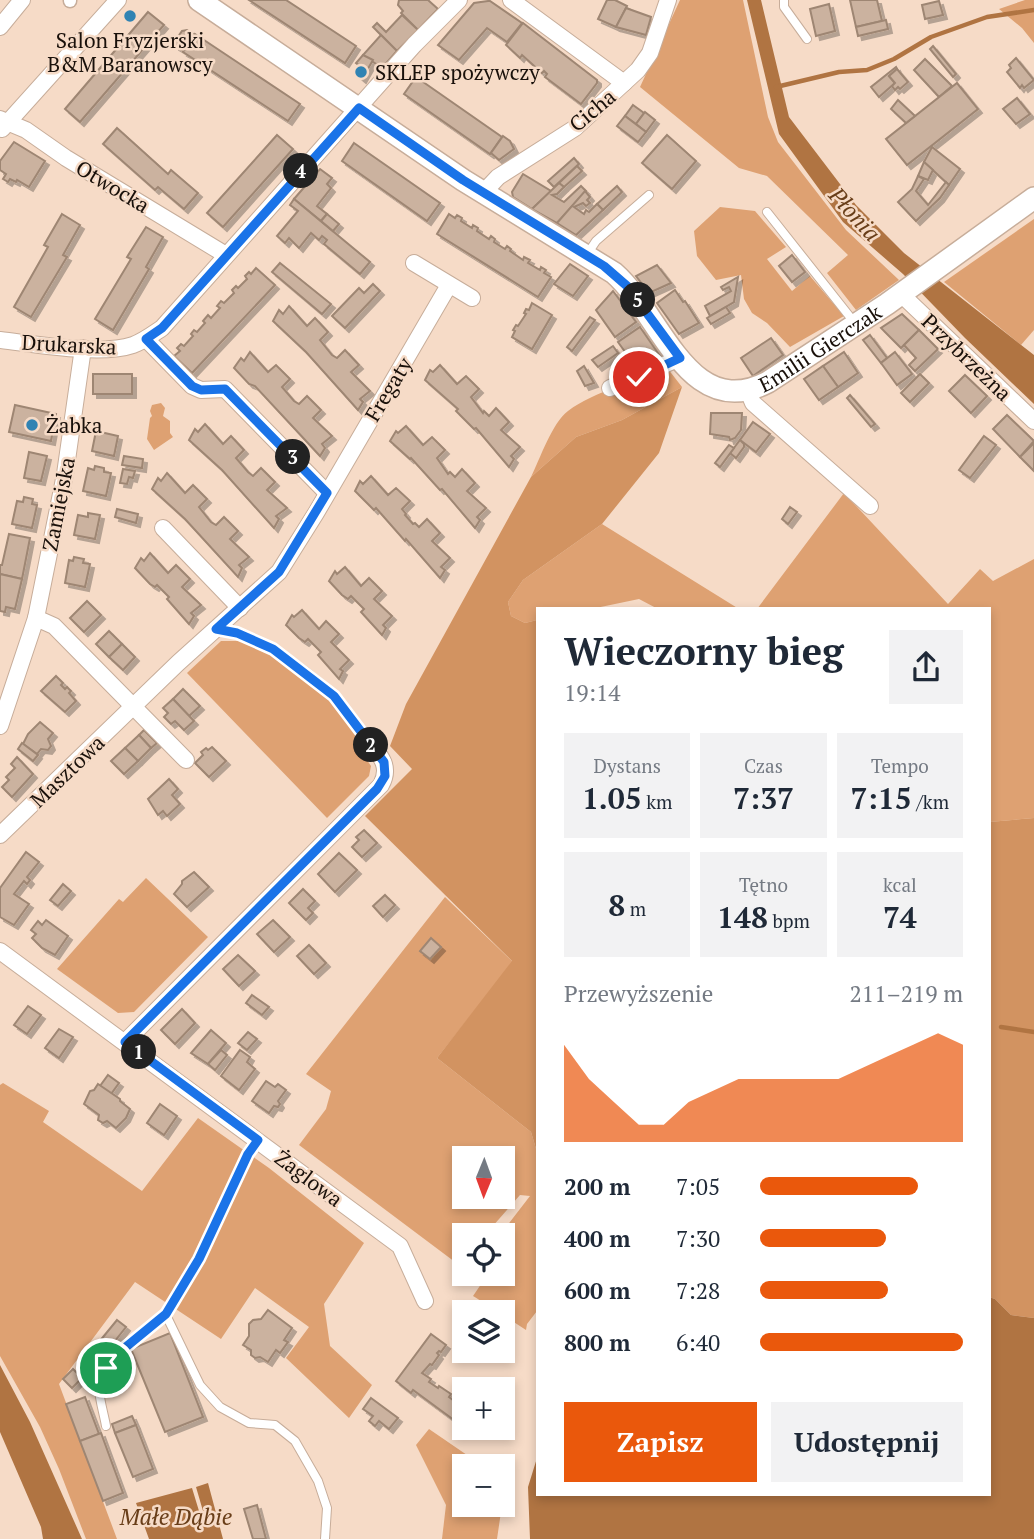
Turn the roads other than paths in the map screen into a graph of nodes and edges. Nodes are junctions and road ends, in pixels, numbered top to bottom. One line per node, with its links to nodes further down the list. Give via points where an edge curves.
1 (22, 0): 9 (street)
2 (118, 0): 13 (street)
3 (199, 0): 12 (street, Emilii Gierczak)
4 (459, 0): 12 (street, Drukarska)
5 (510, 0): 8 (street)
6 (668, 0): 11 (street, Cicha, via 650,53)
7 (784, 0): 10 (lane, via 784,7)
8 (523, 5): 11 (street)
9 (0, 27)
10 (807, 39)
11 (624, 83): 14 (street, Cicha, via 575,128 498,177)
12 (359, 108): 14 (street, Emilii Gierczak); 18 (street, Drukarska)
13 (2, 124): 18 (street, Otwocka, via 26,130)
14 (482, 193): 19 (street, Emilii Gierczak)
15 (649, 195): 19 (lane, via 596,241)
16 (1034, 198): 22 (street, Emilii Gierczak)
17 (767, 212): 24 (lane)
18 (226, 254): 25 (street, Drukarska, via 162,328)
19 (586, 256): 28 (street, Emilii Gierczak, via 627,286)
20 (414, 263): 21 (street)
21 (449, 285): 23 (street); 32 (street, Fregaty)
22 (905, 291): 24 (street, Emilii Gierczak); 31 (street, Przybrzeżna)
23 (472, 298)
24 (856, 324): 30 (street, Emilii Gierczak)
25 (146, 339): 27 (street, Drukarska, via 117,349); 32 (street, via 192,386 225,389)
26 (0, 340): 27 (street, Drukarska)
27 (83, 348): 36 (street, Zamiejska, via 69,453)
28 (680, 358): 29 (street); 30 (street, Emilii Gierczak, via 715,389)
29 (610, 388)
30 (748, 391): 33 (street, via 753,403)
31 (1034, 421)
32 (327, 493): 35 (street, Fregaty, via 279,572)
33 (870, 506)
34 (163, 528): 35 (street)
35 (240, 608): 37 (street, Fregaty)
36 (36, 618): 39 (street, via 54,626); 40 (street, Zamiejska)
37 (216, 629): 38 (street, Fregaty); 41 (lane, via 244,635 273,649 334,696)
38 (178, 663): 39 (street, Masztowa)
39 (134, 707): 42 (street); 43 (street, Masztowa)
40 (0, 726)
41 (369, 742): 45 (street, via 385,765 381,785)
42 (186, 760)
43 (0, 835)
44 (0, 951): 45 (street, Żaglowa)
45 (125, 1042): 46 (street, Żaglowa)
46 (258, 1140): 47 (street, Żaglowa, via 400,1246); 48 (lane)
47 (425, 1301)
48 (166, 1314): 49 (lane, via 106,1368 99,1386); 50 (lane, via 200,1385 220,1407 249,1423 275,1425 295,1441 318,1481 327,1508)
49 (106, 1426)
50 (325, 1539)

